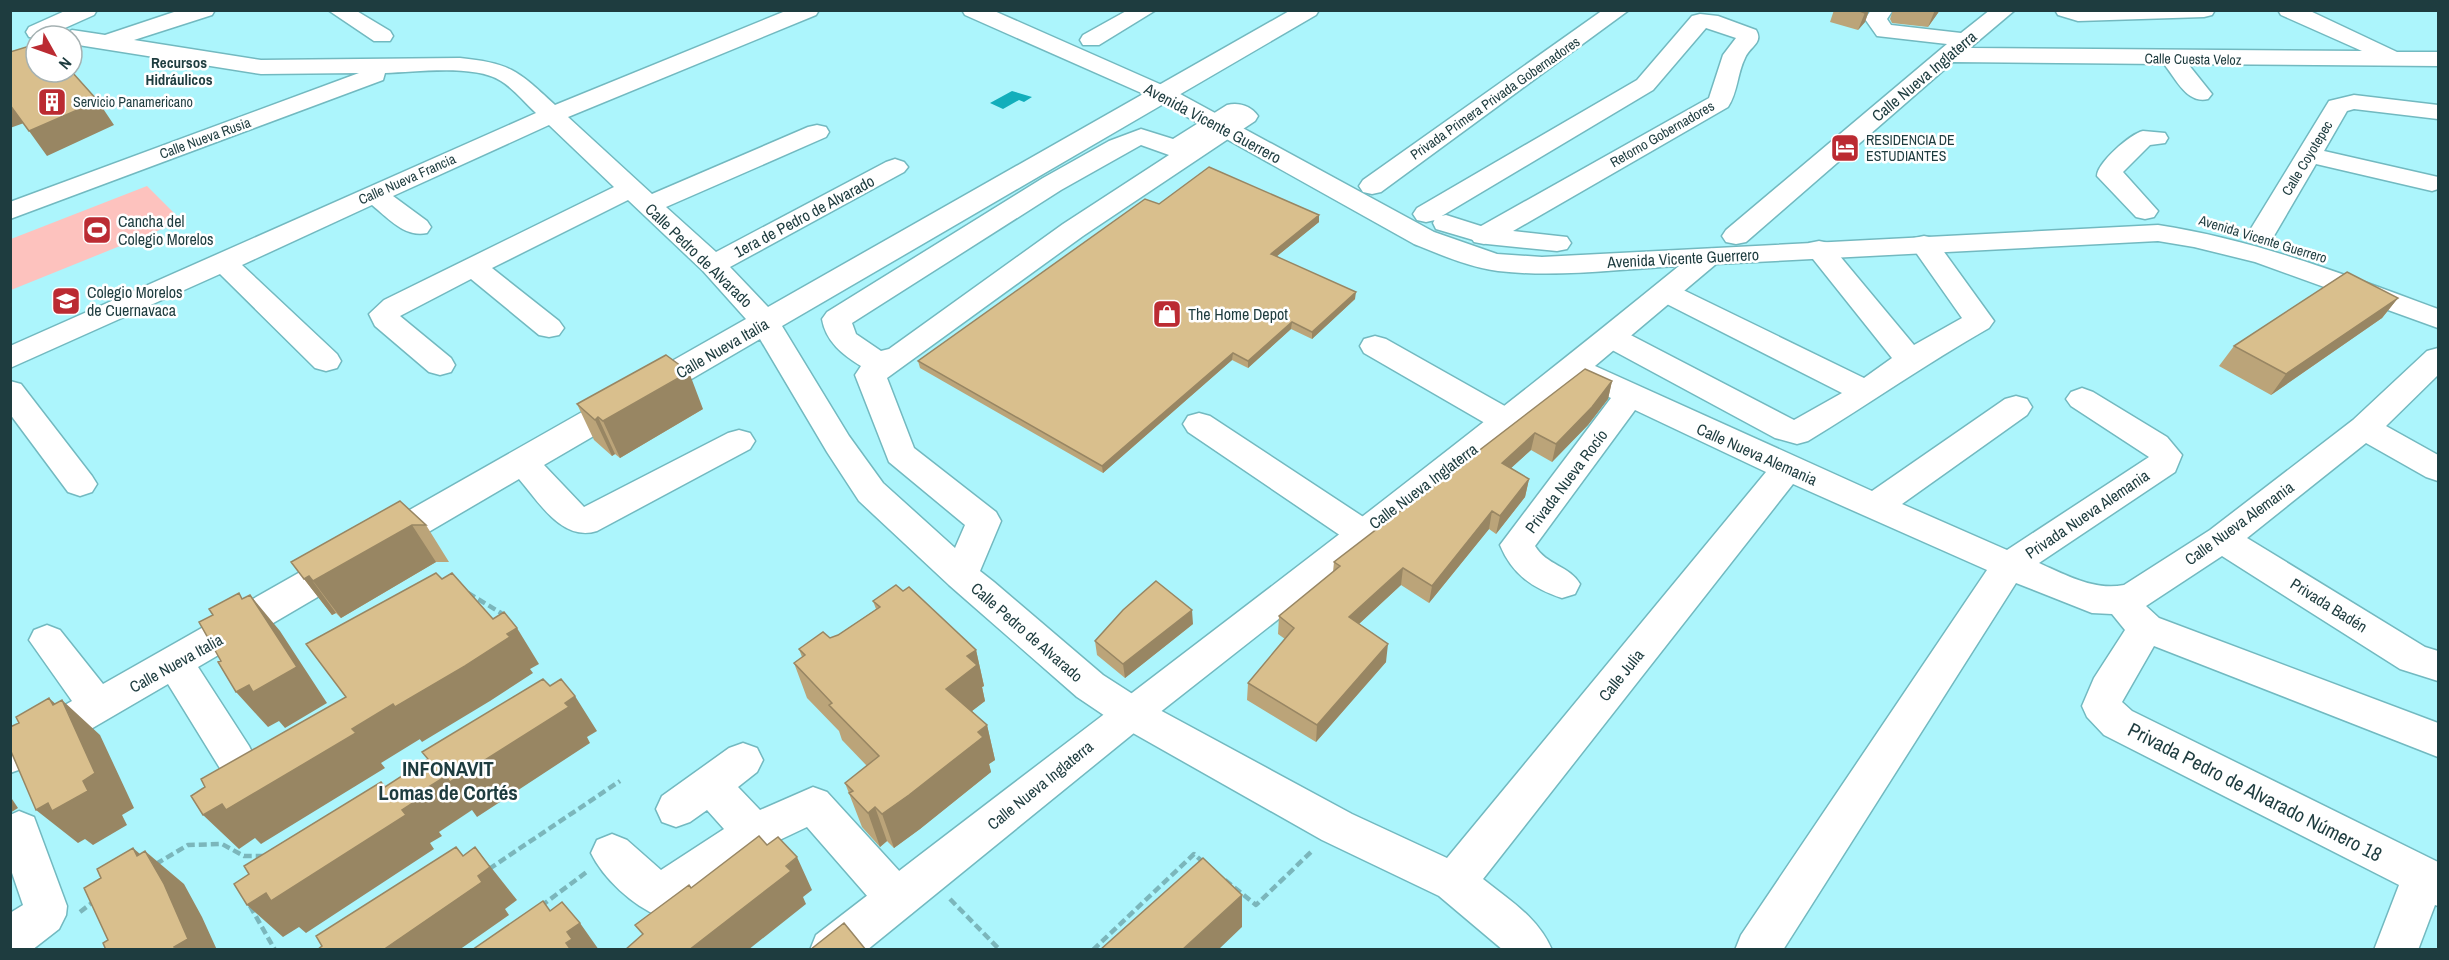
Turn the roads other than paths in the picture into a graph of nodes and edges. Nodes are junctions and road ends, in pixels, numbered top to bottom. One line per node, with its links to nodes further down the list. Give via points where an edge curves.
1 (86, 10): 15 (street)
2 (204, 10): 19 (street)
3 (339, 10): 16 (street)
4 (808, 10): 30 (street, Calle Nueva Francia)
5 (973, 10): 27 (street, Avenida Vicente Guerrero)
6 (1020, 10): 18 (street, Avenida Vicente Guerrero)
7 (1145, 10): 18 (street)
8 (1308, 10): 27 (street, Calle Nueva Italia)
9 (1618, 10): 37 (street, Privada Primera Privada Gobernadores)
10 (1882, 10): 21 (street, Calle Cuesta Veloz, via 1876,18 1885,31 1935,27)
11 (2004, 10): 21 (street, Calle Nueva Inglaterra)
12 (2066, 10): 13 (street, via 2078,14)
13 (2204, 10)
14 (2289, 10): 24 (street)
15 (55, 24)
16 (382, 36)
17 (84, 38): 19 (street, Calle Pedro de Alvarado)
18 (1091, 40): 27 (street, Avenida Vicente Guerrero)
19 (109, 41): 20 (street); 25 (street, Calle Pedro de Alvarado, via 261,67)
20 (84, 48)
21 (1956, 48): 22 (street, Calle Cuesta Veloz); 46 (street, Calle Nueva Inglaterra)
22 (2172, 59): 24 (street, Calle Cuesta Veloz); 28 (street)
23 (2439, 59): 24 (street, Calle Cuesta Veloz)
24 (2399, 60): 26 (street)
25 (400, 66): 30 (street, Calle Pedro de Alvarado, via 491,68 510,76); 40 (street, Calle Nueva Rusia)
26 (2439, 79)
27 (1174, 88): 31 (street, Avenida Vicente Guerrero); 56 (street, Calle Nueva Italia)
28 (2200, 94)
29 (2439, 112): 34 (street, Calle Coyotepec, via 2345,102 2338,106)
30 (551, 115): 38 (street, Calle Nueva Francia); 39 (street, Calle Pedro de Alvarado)
31 (1231, 120): 37 (street, Avenida Vicente Guerrero); 49 (street, Avenida Vicente Guerrero, via 1424,238 1459,252 1497,262 1542,265); 65 (street, via 899,356); 65 (street, via 1175,149 1141,136 1126,142 1004,213 879,296 837,319 837,329 846,343)
32 (817, 132): 39 (street)
33 (2156, 138): 41 (street, via 2143,138 2110,170 2110,176)
34 (2308, 155): 36 (street); 44 (street, Calle Coyotepec)
35 (895, 167): 51 (street, 1era de Pedro de Alvarado)
36 (2432, 183)
37 (1372, 186): 42 (street, Avenida Vicente Guerrero)
38 (375, 194): 43 (street); 50 (street, Calle Nueva Francia)
39 (640, 197): 51 (street, Calle Pedro de Alvarado); 52 (street, Calle Pedro de Alvarado)
40 (10, 211)
41 (2145, 211): 44 (street, Avenida Vicente Guerrero, via 2198,218); 46 (street, Avenida Vicente Guerrero)
42 (1426, 214): 45 (street, Avenida Vicente Guerrero); 45 (street, Retorno Gobernadores, via 1645,85 1700,21 1748,35 1734,55 1719,102)
43 (417, 227)
44 (2261, 235): 54 (street, Avenida Vicente Guerrero)
45 (1484, 236): 46 (street, Avenida Vicente Guerrero, via 1570,243)
46 (1736, 236): 49 (street, Calle Nueva Inglaterra)
47 (1924, 244): 48 (street, Avenida Vicente Guerrero); 55 (street, Avenida Vicente Guerrero, via 2158,233 2203,238); 62 (street, via 1979,321)
48 (1819, 249): 49 (street, Avenida Vicente Guerrero); 62 (street)
49 (1706, 259): 53 (street, Calle Nueva Inglaterra)
50 (224, 261): 60 (street, Calle Nueva Francia); 63 (street)
51 (713, 265): 56 (street, Calle Pedro de Alvarado)
52 (473, 267): 57 (street); 64 (street, Calle Pedro de Alvarado, via 384,314)
53 (1665, 292): 58 (street, Calle Nueva Inglaterra); 68 (street)
54 (2439, 298)
55 (2439, 319)
56 (766, 322): 76 (street, Calle Nueva Italia); 84 (street, Calle Pedro de Alvarado, via 871,492)
57 (549, 328)
58 (1611, 337): 66 (street, Calle Nueva Inglaterra); 68 (street, via 1797,433)
59 (1375, 346): 72 (street)
60 (10, 358)
61 (2439, 358): 74 (street, Calle Nueva Alemania)
62 (1910, 360): 68 (street)
63 (326, 361)
64 (440, 364)
65 (867, 364): 84 (street, via 900,454 984,521)
66 (1573, 368): 69 (street, Calle Nueva Alemania); 72 (street, Calle Nueva Inglaterra)
67 (10, 391): 79 (street)
68 (1866, 392)
69 (1630, 395): 77 (street, Calle Nueva Alemania); 85 (street, Privada Nueva Rocío, via 1517,546 1531,567)
70 (2082, 399): 83 (street, Privada Nueva Alemania, via 2156,445 2166,455 2163,464)
71 (2016, 407): 80 (street)
72 (1508, 422): 81 (street, Calle Nueva Inglaterra)
73 (1199, 424): 81 (street)
74 (2364, 428): 78 (street); 82 (street, Calle Nueva Alemania)
75 (739, 441): 76 (street, via 585,522 573,517)
76 (523, 463): 89 (street, Calle Nueva Italia)
77 (1787, 468): 80 (street, Calle Nueva Alemania); 103 (street, Calle Julia)
78 (2439, 469)
79 (80, 483)
80 (1875, 506): 83 (street, Calle Nueva Alemania)
81 (1362, 533): 92 (street, Calle Nueva Inglaterra)
82 (2222, 539): 86 (street, Calle Nueva Alemania, via 2133,597); 90 (street, Privada Badén, via 2413,658)
83 (2009, 566): 86 (street, Calle Nueva Alemania, via 2092,599); 108 (street)
84 (961, 574): 92 (street, Calle Pedro de Alvarado, via 1090,686)
85 (1562, 584)
86 (2118, 600): 87 (street)
87 (2146, 628): 93 (street); 102 (street, Privada Pedro de Alvarado Número 18, via 2101,705 2118,723)
88 (47, 639): 91 (street)
89 (176, 664): 91 (street, Calle Nueva Italia); 95 (street)
90 (2439, 666)
91 (98, 706): 94 (street, Calle Nueva Italia)
92 (1131, 713): 103 (street, Calle Pedro de Alvarado, via 1337,827); 104 (street, Calle Nueva Inglaterra)
93 (2439, 740)
94 (10, 756)
95 (235, 758)
96 (743, 760): 97 (street)
97 (710, 784): 98 (street); 100 (street)
98 (676, 809)
99 (19, 830): 105 (street, via 45,906 44,915)
100 (754, 832): 101 (street, via 659,896); 104 (street, via 813,805)
101 (612, 853)
102 (2431, 881): 109 (street, Privada Pedro de Alvarado Número 18)
103 (1454, 882): 106 (street, Calle Pedro de Alvarado)
104 (912, 888): 107 (street, Calle Nueva Inglaterra)
105 (10, 939)
106 (1516, 944)
107 (832, 950)
108 (1756, 950)
109 (2396, 950)

